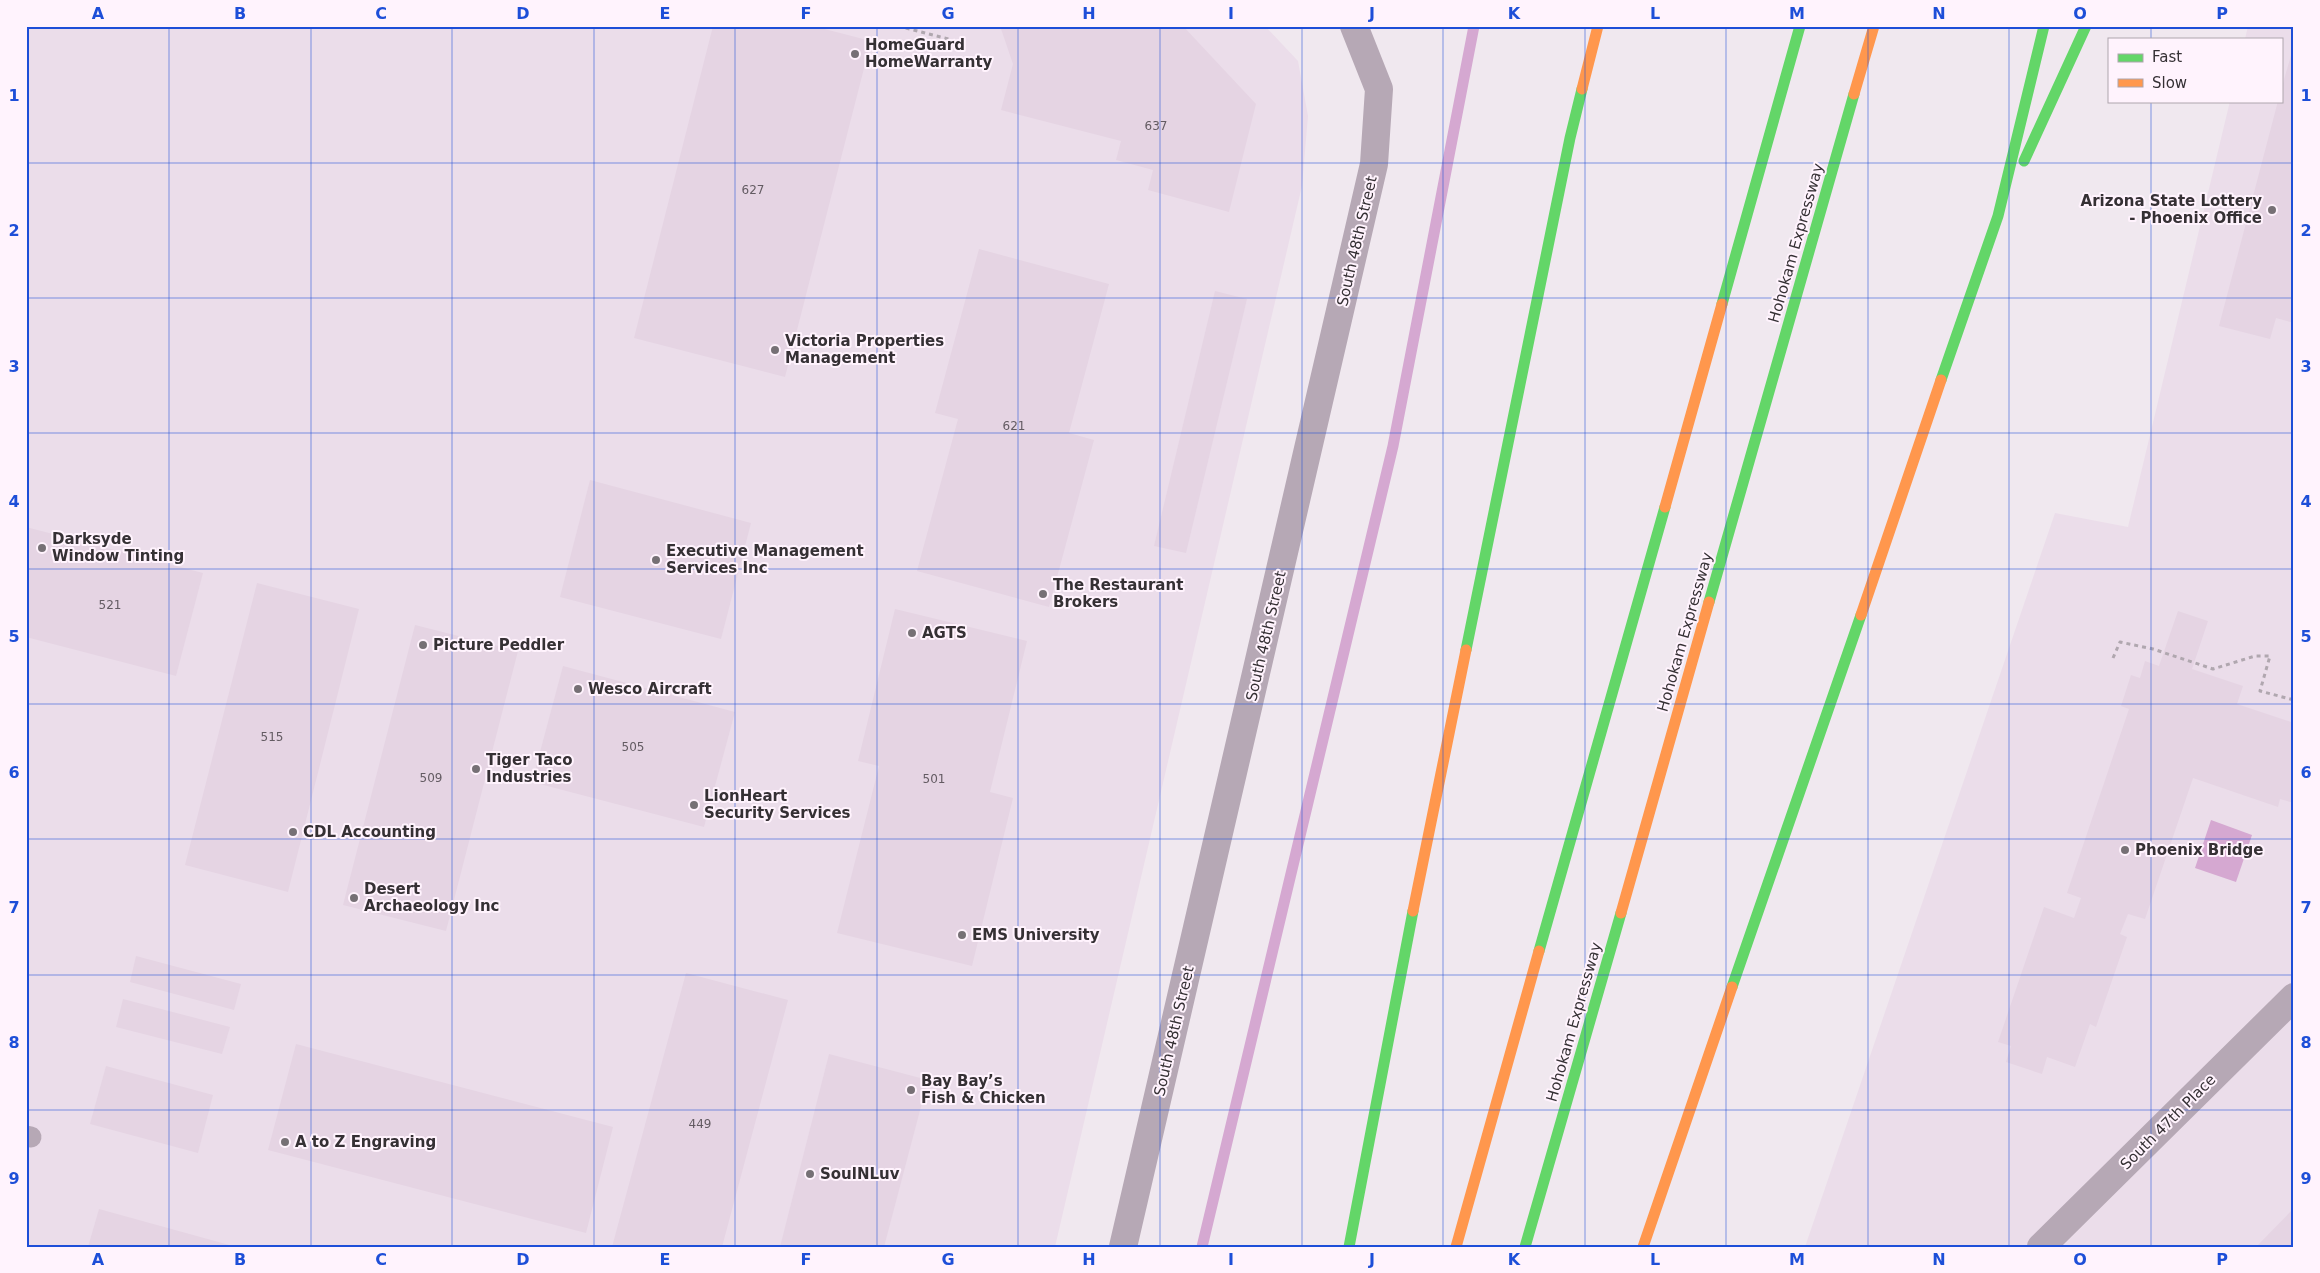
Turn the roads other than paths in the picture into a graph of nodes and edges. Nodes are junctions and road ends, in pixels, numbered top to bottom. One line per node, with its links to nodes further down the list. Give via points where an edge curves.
1 (1354, 26): 11 (street, South 48th Street, via 1379,89 1374,164)
2 (1598, 26): 8 (highway)
3 (1800, 26): 13 (highway)
4 (1874, 26): 14 (highway, Hohokam Expressway)
5 (2044, 26): 9 (highway)
6 (2086, 26): 9 (highway)
7 (1576, 64): 8 (highway)
8 (1570, 138): 12 (highway, via 1399,982)
9 (1998, 216): 15 (highway)
10 (2294, 997): 16 (street, South 47th Place)
11 (1123, 1247)
12 (1349, 1247)
13 (1456, 1247)
14 (1525, 1247)
15 (1643, 1247)
16 (2041, 1247)

